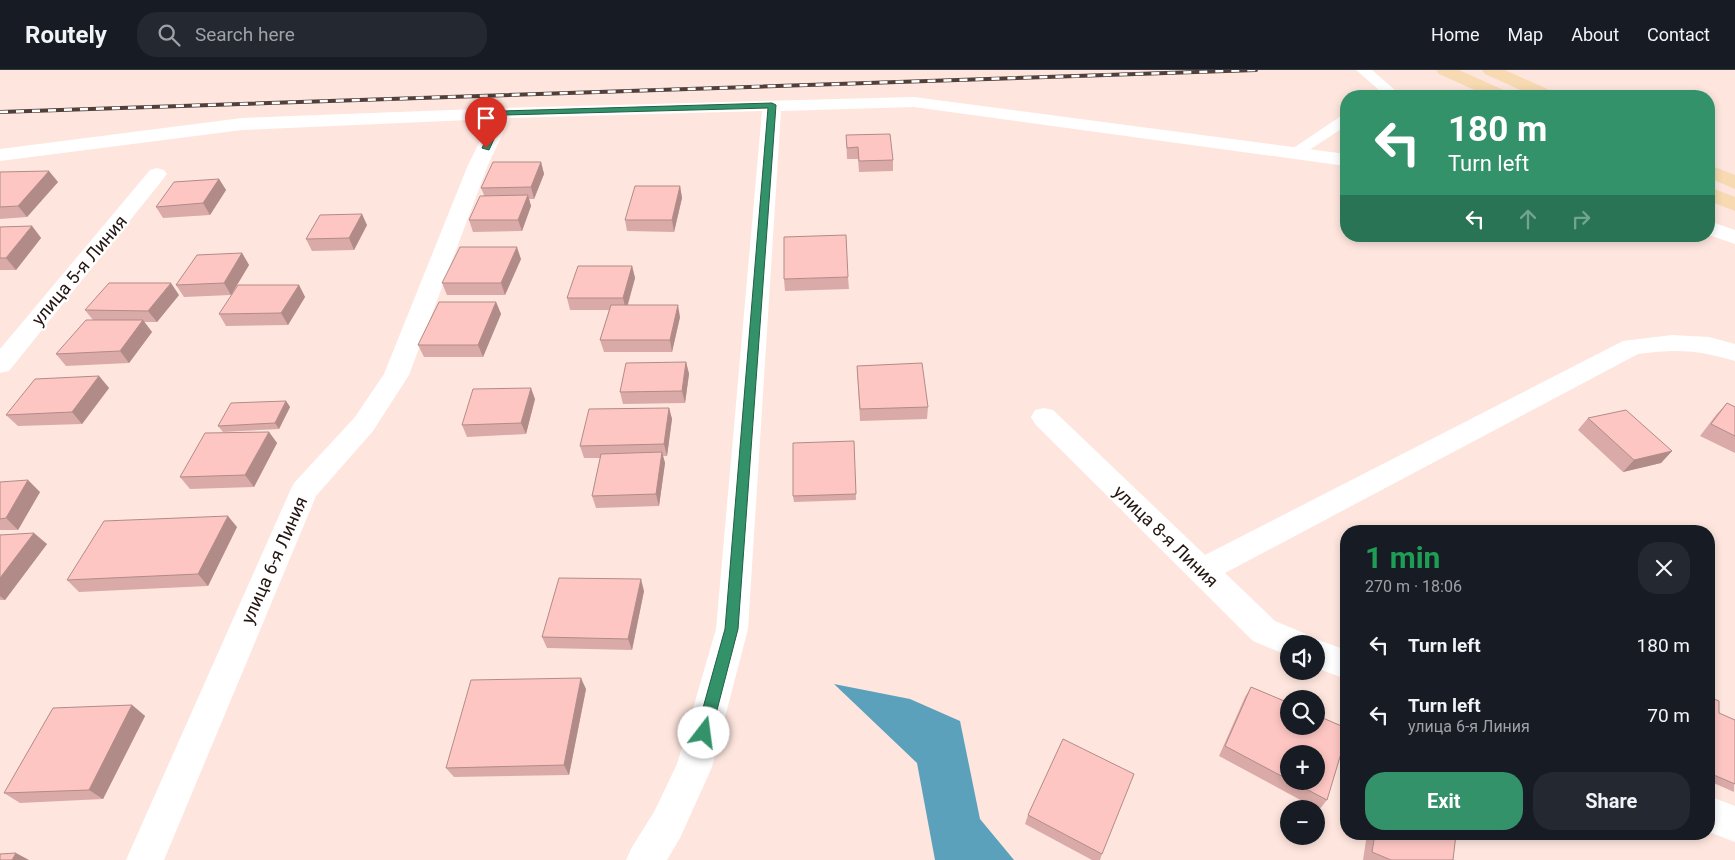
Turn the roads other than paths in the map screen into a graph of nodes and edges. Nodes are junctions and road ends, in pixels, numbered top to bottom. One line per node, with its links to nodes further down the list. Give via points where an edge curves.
1 (1362, 70): 4 (lane)
2 (1445, 70): 5 (main road)
3 (1490, 70): 6 (main road)
4 (1388, 90)
5 (1489, 90)
6 (1535, 90)
7 (772, 105): 8 (street); 10 (street, via 914,102); 30 (street, via 732,629 694,767 668,825)
8 (502, 113): 11 (street, via 242,124); 29 (street, улица 6-я Линия, via 478,165 396,375 364,424 304,490)
9 (1340, 123): 10 (lane)
10 (1294, 153): 12 (street)
11 (0, 155)
12 (1340, 159)
13 (157, 174): 21 (street, улица 5-я Линия)
14 (1715, 174): 15 (main road)
15 (1735, 183)
16 (1715, 196): 17 (main road)
17 (1735, 205)
18 (1715, 230): 19 (street)
19 (1735, 238)
20 (1735, 353): 23 (street, via 1718,346 1675,341 1632,347)
21 (0, 365)
22 (1044, 417): 23 (street, улица 8-я Линия)
23 (1202, 571): 24 (street, улица 8-я Линия, via 1264,631)
24 (1280, 638)
25 (1325, 656): 26 (street)
26 (1340, 662)
27 (1715, 816): 28 (street)
28 (1735, 824)
29 (145, 860)
30 (645, 860)

